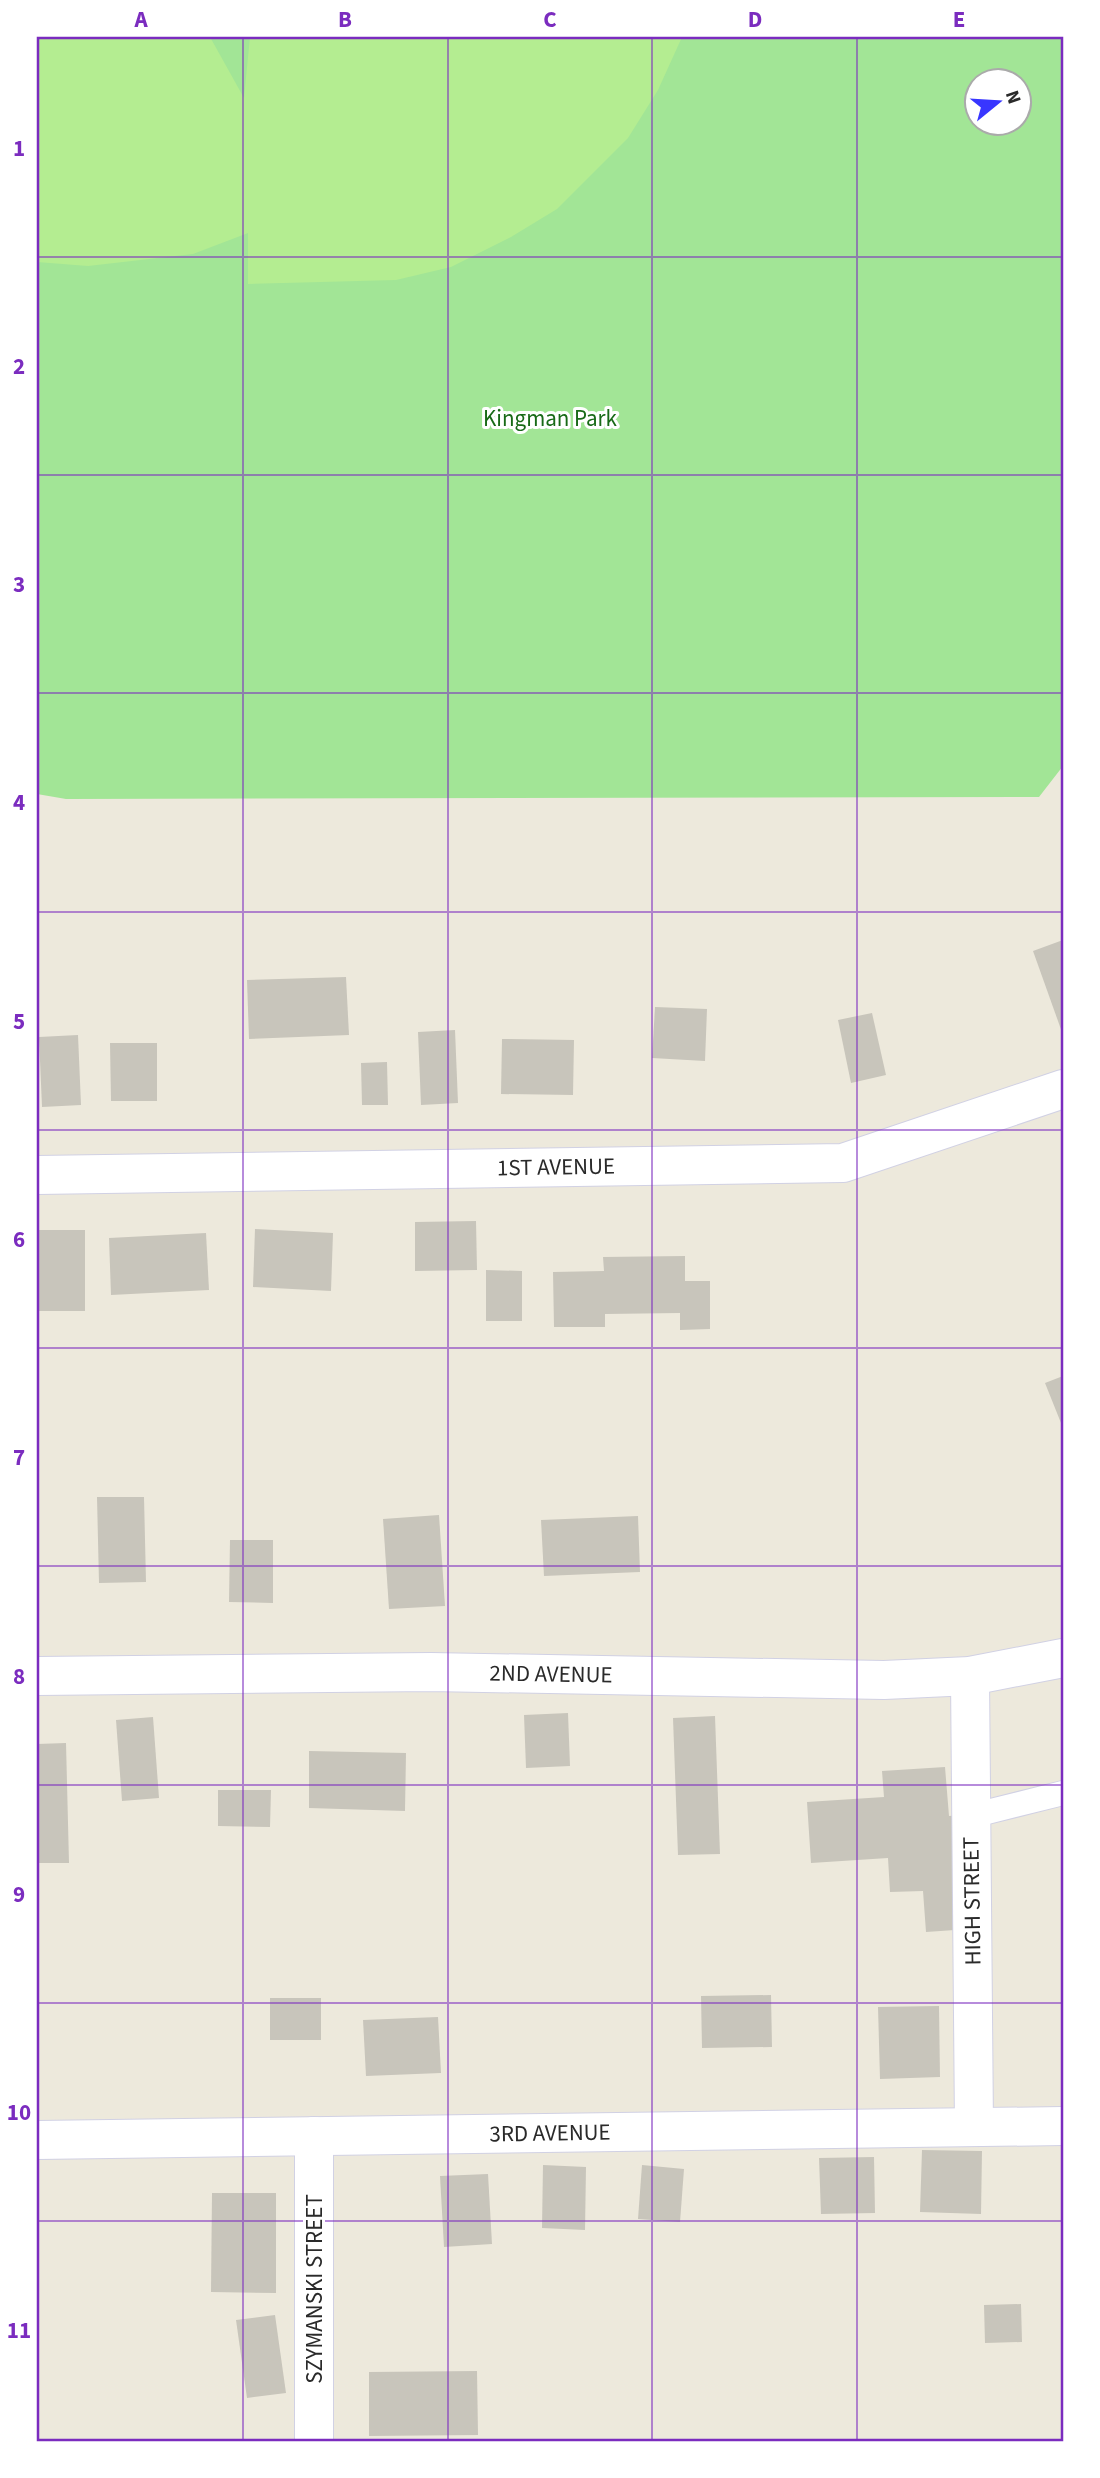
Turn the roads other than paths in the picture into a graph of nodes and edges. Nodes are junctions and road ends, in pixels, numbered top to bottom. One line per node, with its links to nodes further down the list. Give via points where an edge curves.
1 (1063, 1089): 2 (street, 1ST AVENUE, via 843,1163)
2 (37, 1175)
3 (1063, 1658): 5 (street, 2ND AVENUE)
4 (37, 1676): 5 (street, 2ND AVENUE, via 431,1672 884,1680)
5 (970, 1676): 7 (street, HIGH STREET)
6 (1063, 1793): 7 (lane)
7 (971, 1816): 9 (street, HIGH STREET)
8 (1063, 2126): 9 (street, 3RD AVENUE)
9 (974, 2127): 10 (street, 3RD AVENUE)
10 (314, 2136): 11 (street, 3RD AVENUE); 12 (street, SZYMANSKI STREET)
11 (37, 2140)
12 (314, 2441)

